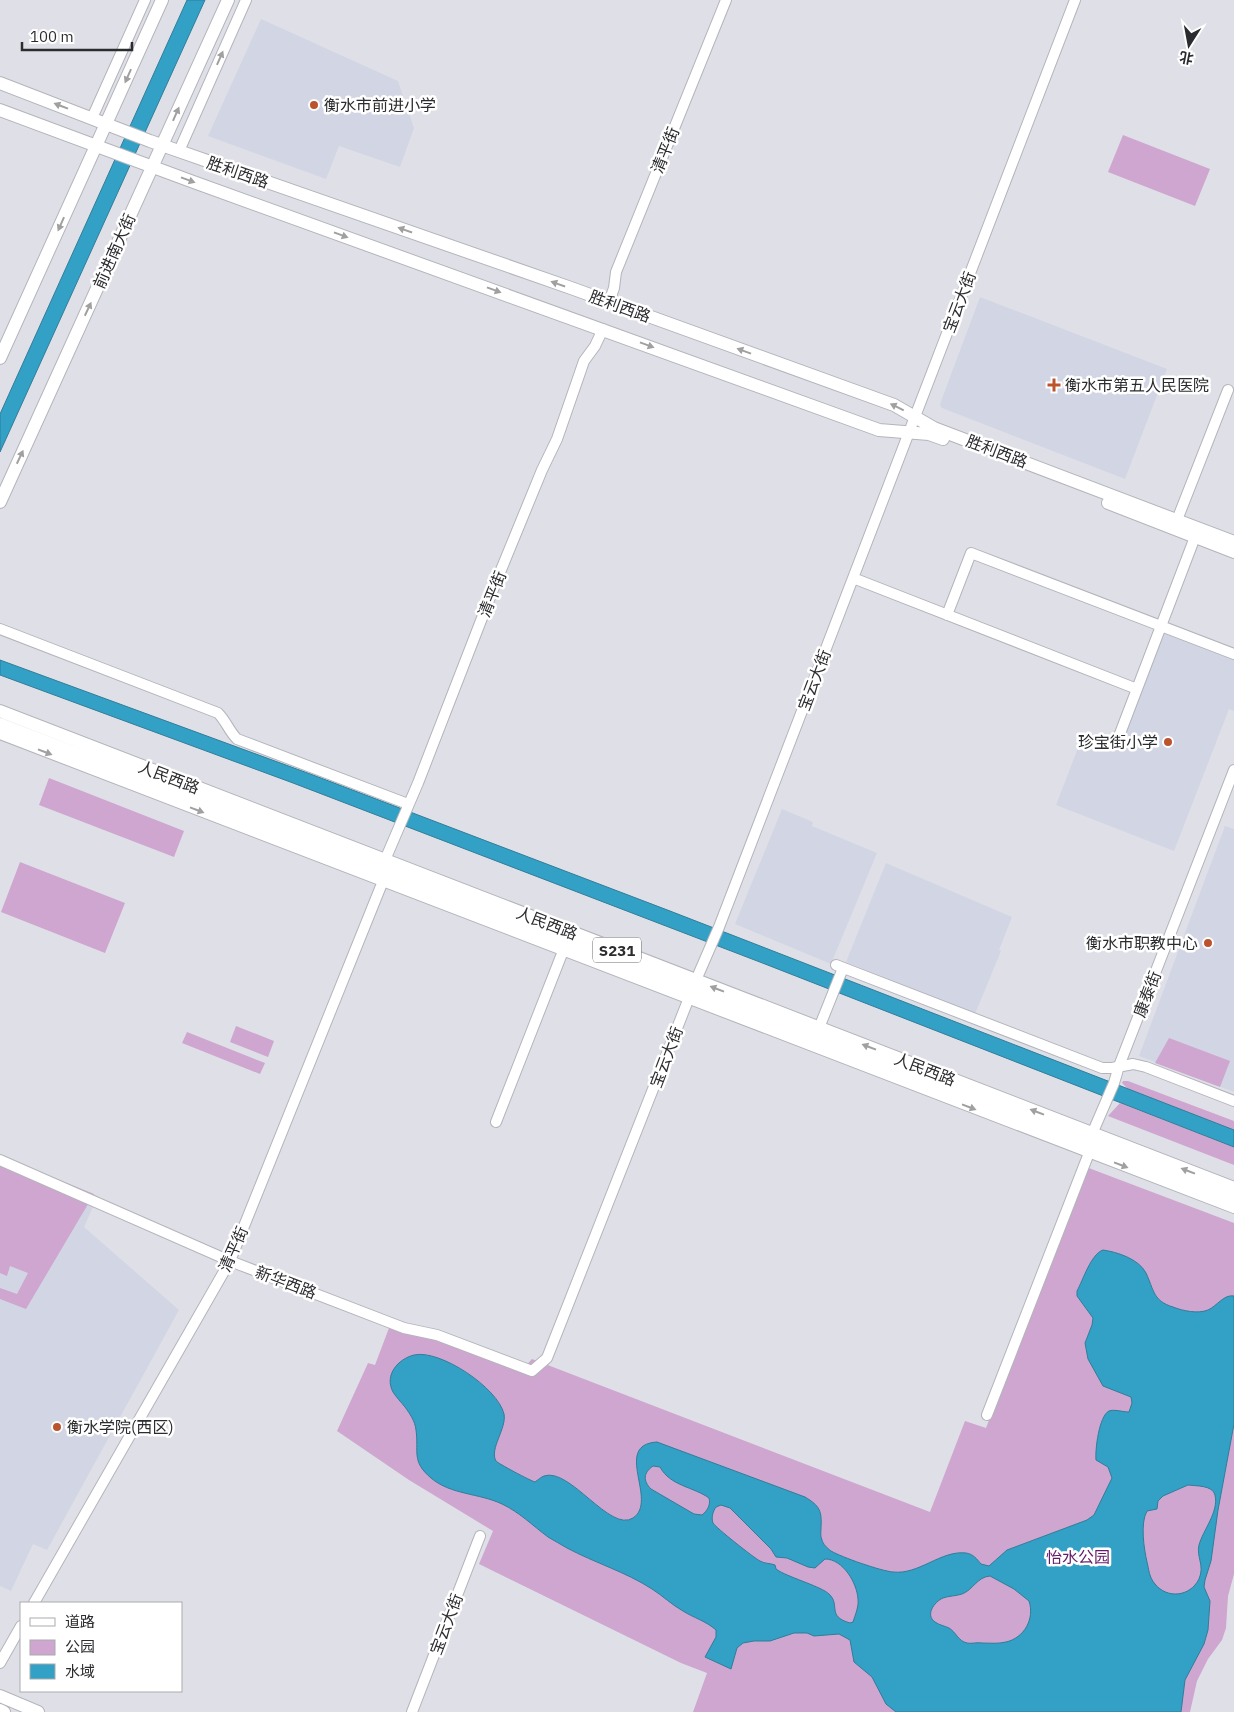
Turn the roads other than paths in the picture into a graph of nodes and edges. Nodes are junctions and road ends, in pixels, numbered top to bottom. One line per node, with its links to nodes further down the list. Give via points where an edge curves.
1 (145, 0): 9 (street)
2 (162, 0): 10 (main road, one-way to 10)
3 (228, 0): 11 (main road, 前进南大街, one-way to 3)
4 (246, 0): 13 (street, one-way to 4)
5 (726, 0): 15 (street, 清平街, via 616,272)
6 (1076, 0): 19 (street, 宝云大街)
7 (0, 83): 9 (main road, 胜利西路, one-way to 7)
8 (0, 110): 12 (main road, 胜利西路)
9 (92, 118): 10 (main road, 胜利西路)
10 (106, 124): 11 (main road, 胜利西路); 12 (main road)
11 (156, 143): 13 (main road, 胜利西路); 14 (main road, 前进南大街)
12 (96, 146): 14 (main road, 胜利西路); 17 (main road, one-way to 17)
13 (179, 151): 15 (main road, 胜利西路, one-way to 13)
14 (147, 165): 16 (main road, 胜利西路, one-way to 16); 21 (main road, 前进南大街, one-way to 14)
15 (608, 302): 19 (main road, 胜利西路, one-way to 15, via 894,405)
16 (603, 329): 20 (main road, 胜利西路, one-way to 20, via 880,430); 37 (street, 清平街, via 584,361 557,439)
17 (0, 358)
18 (1228, 390): 22 (street)
19 (915, 417): 20 (street, 宝云大街); 22 (main road, 胜利西路, via 934,428)
20 (909, 432): 23 (main road, 胜利西路, via 929,434); 26 (street, 宝云大街)
21 (0, 502)
22 (1177, 520): 24 (main road, 胜利西路)
23 (1195, 537): 25 (main road, 胜利西路); 28 (street)
24 (1234, 542)
25 (1234, 552)
26 (853, 578): 27 (street); 40 (street, 宝云大街, via 720,927)
27 (947, 616): 28 (street, via 971,553); 31 (street)
28 (1161, 626): 30 (street); 31 (street)
29 (0, 630): 37 (street, via 218,713 237,739)
30 (1234, 654)
31 (1137, 689): 35 (street)
32 (0, 711): 38 (main road, 人民西路 / S231)
33 (0, 724): 38 (main road, 人民西路 / S231)
34 (0, 734): 38 (street, one-way to 38)
35 (1116, 744)
36 (1234, 770): 42 (street, 康泰街)
37 (407, 806): 38 (street, 清平街)
38 (385, 871): 39 (main road, 人民西路 / S231); 40 (main road, 人民西路 / S231); 51 (street, 清平街)
39 (565, 946): 40 (main road, 人民西路 / S231); 44 (street)
40 (692, 989): 41 (main road, 人民西路 / S231, one-way to 40); 46 (street, one-way to 46); 49 (main road, 人民西路 / S231); 52 (street, 宝云大街)
41 (819, 1028): 42 (street, via 840,969 1102,1068); 45 (main road, 人民西路 / S231, one-way to 41)
42 (1118, 1066): 43 (street, via 1133,1064 1146,1067); 45 (street, 康泰街, via 1106,1106)
43 (1234, 1101)
44 (496, 1122)
45 (1092, 1134): 48 (main road, 人民西路 / S231, one-way to 45)
46 (1089, 1153): 50 (street, one-way to 50); 53 (street)
47 (0, 1160): 51 (street, 新华西路)
48 (1234, 1188)
49 (1234, 1199)
50 (1234, 1208)
51 (230, 1261): 52 (street, 新华西路, via 404,1328 437,1335 532,1371); 55 (street, 清平街)
52 (547, 1358)
53 (987, 1415)
54 (480, 1536): 62 (street, 宝云大街)
55 (35, 1602)
56 (20, 1628): 57 (street)
57 (0, 1663)
58 (0, 1696): 61 (main road)
59 (0, 1710): 60 (main road)
60 (4, 1712)
61 (38, 1712)
62 (412, 1712)

